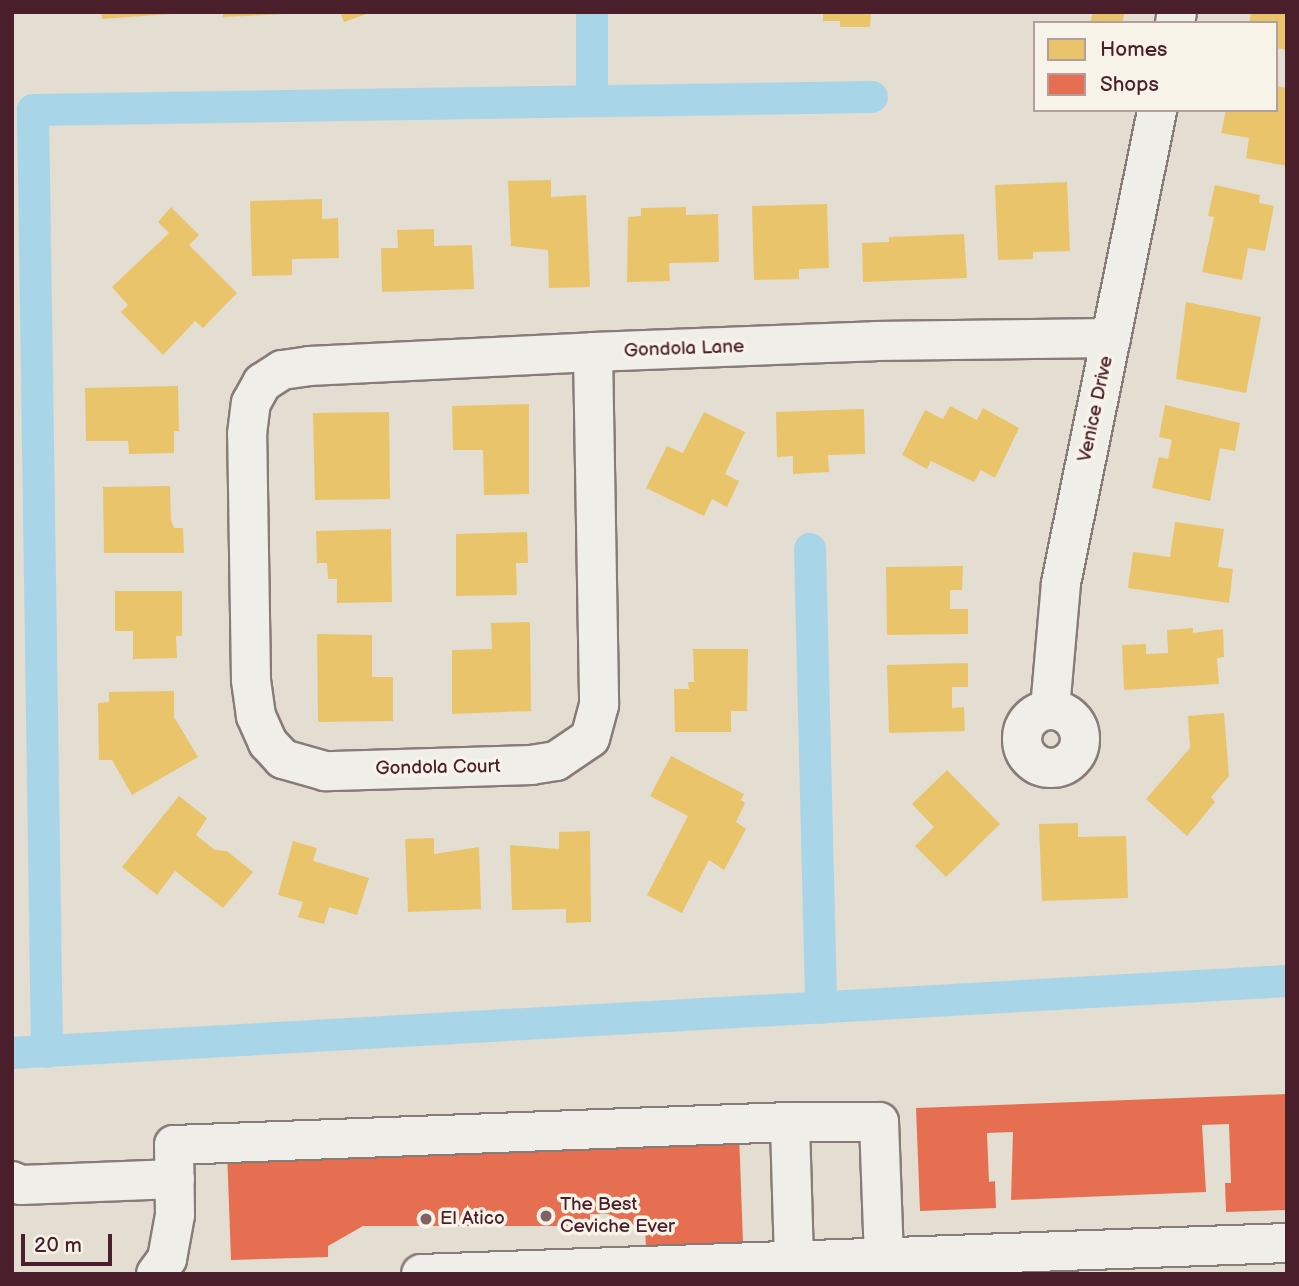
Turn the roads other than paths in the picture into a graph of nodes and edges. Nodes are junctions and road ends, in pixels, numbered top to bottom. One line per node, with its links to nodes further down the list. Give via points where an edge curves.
1 (1157, 112): 2 (street, Venice Drive)
2 (1111, 338): 3 (street, Gondola Lane); 5 (street, Venice Drive, via 1060,583)
3 (593, 352): 4 (street, Gondola Lane, via 309,366 282,370); 4 (street, Gondola Court, via 599,705 590,738 579,749 556,761 532,765 325,771 284,759 268,743 256,716 251,679 247,447 251,403)
4 (262, 383)
5 (1050, 709)
6 (790, 1122): 7 (street); 10 (street, via 879,1122); 11 (street)
7 (174, 1162): 8 (street); 13 (street, via 175,1215 167,1259)
8 (17, 1183)
9 (1287, 1243): 10 (street)
10 (884, 1256): 11 (street)
11 (794, 1260): 12 (street)
12 (746, 1268): 14 (street)
13 (156, 1274)
14 (421, 1274)

